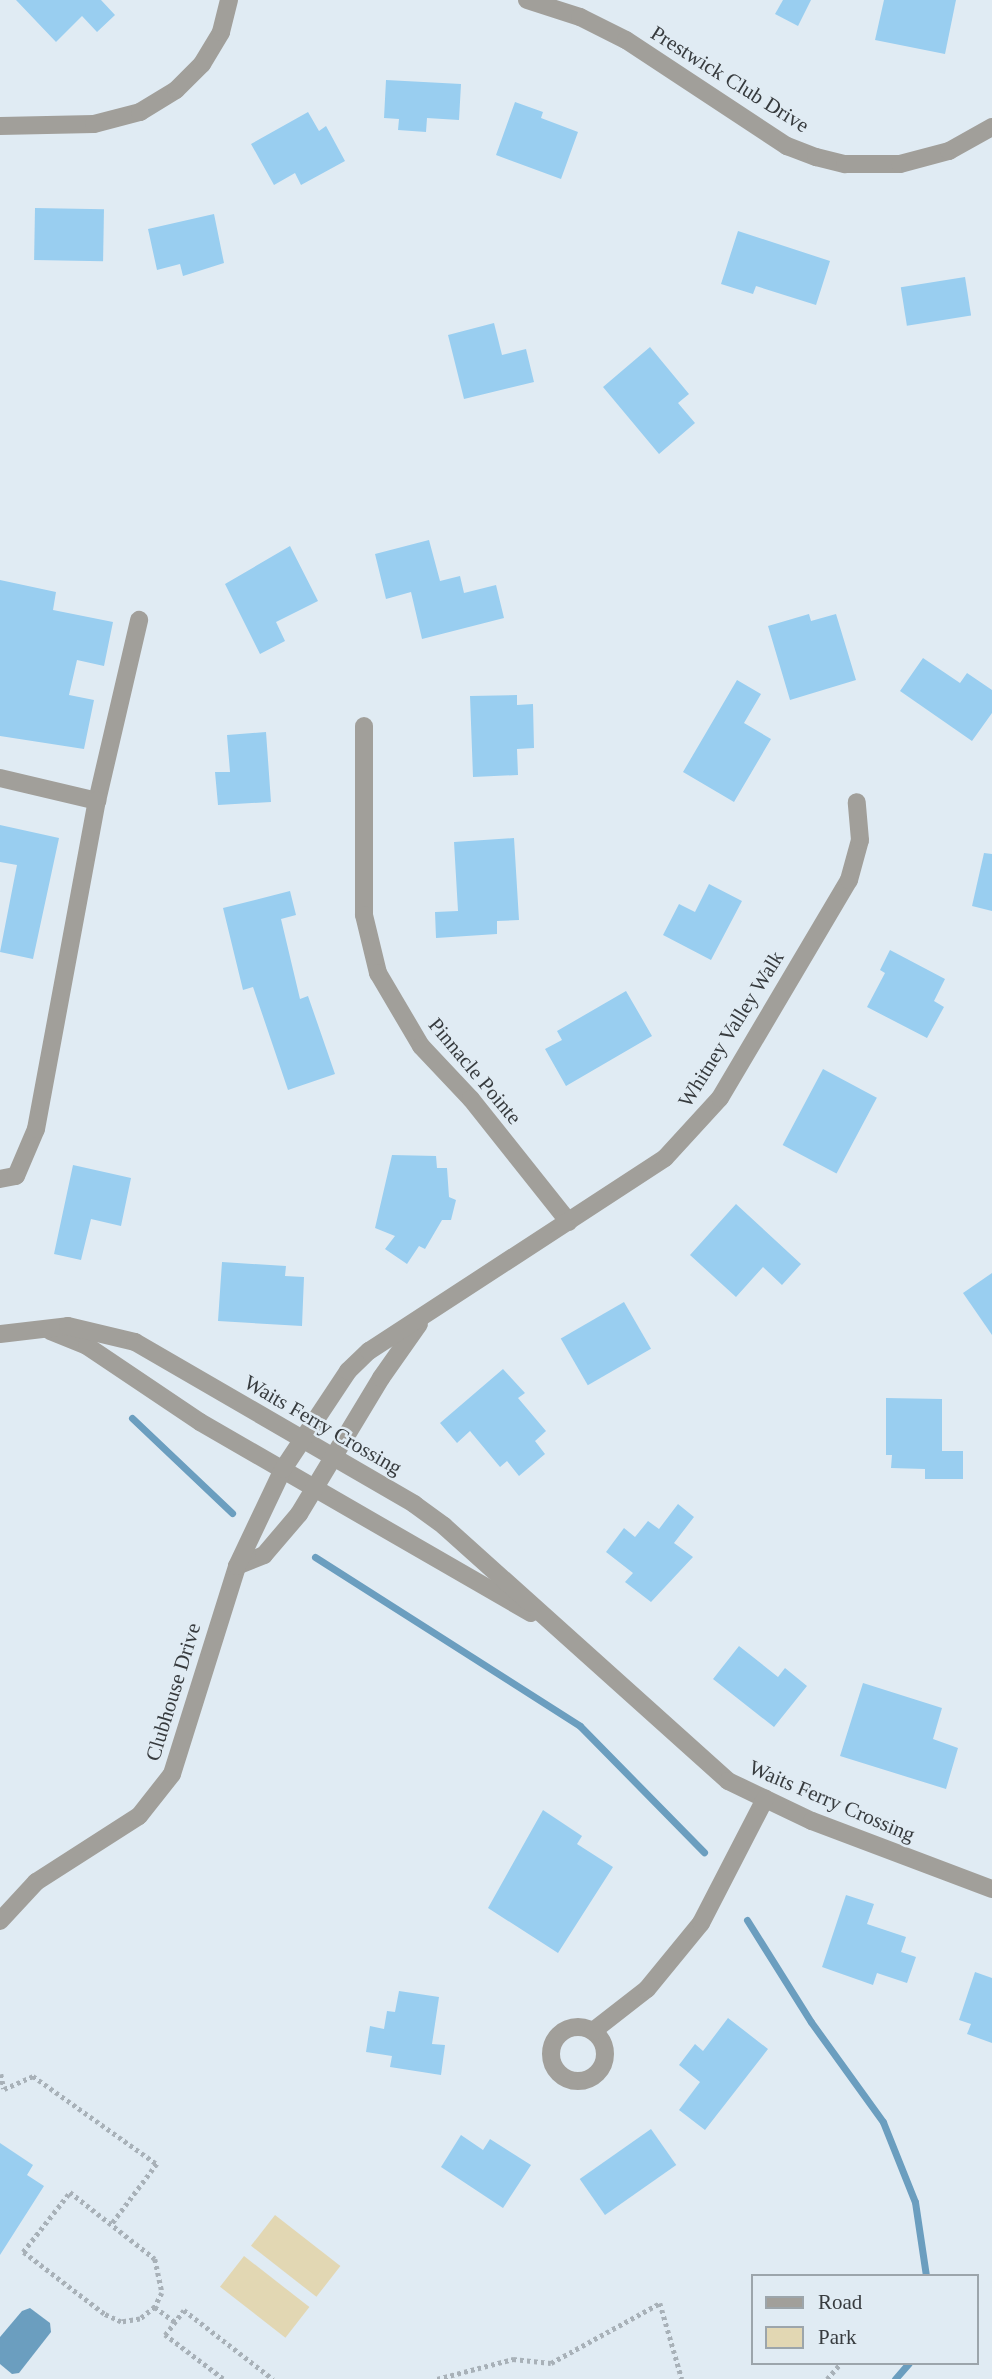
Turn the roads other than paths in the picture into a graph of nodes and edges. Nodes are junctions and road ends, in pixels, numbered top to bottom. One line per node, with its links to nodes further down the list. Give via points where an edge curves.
1 (229, 0): 3 (street, via 221,32 202,64 176,90 140,112 94,124)
2 (527, 0): 4 (street, Prestwick Club Drive, via 626,40 787,146 816,157 845,164 900,164 949,150)
3 (0, 126)
4 (992, 127)
5 (139, 620): 8 (street)
6 (364, 726): 11 (street, Pinnacle Pointe, via 365,915 378,973 421,1046 471,1099)
7 (0, 778): 8 (street)
8 (97, 801): 10 (street, via 36,1129 16,1176)
9 (857, 802): 11 (street, Whitney Valley Walk, via 860,840 849,880 720,1098 665,1158)
10 (0, 1179)
11 (569, 1222): 12 (street, Whitney Valley Walk)
12 (423, 1318): 15 (street, Whitney Valley Walk, via 369,1351 348,1371); 16 (street, Whitney Valley Walk)
13 (50, 1331): 14 (street, Waits Ferry Crossing); 15 (street, Waits Ferry Crossing, via 81,1328 135,1342); 17 (street, Waits Ferry Crossing, via 87,1346 201,1422)
14 (0, 1334)
15 (303, 1439): 16 (street, Waits Ferry Crossing); 17 (street, Whitney Valley Walk)
16 (333, 1457): 18 (street, Whitney Valley Walk); 20 (street, Waits Ferry Crossing, via 444,1526 515,1587)
17 (283, 1469): 18 (street, Waits Ferry Crossing); 19 (street, Clubhouse Drive)
18 (316, 1489): 19 (street, via 264,1555); 20 (street, Waits Ferry Crossing)
19 (237, 1566): 23 (street, Clubhouse Drive, via 172,1774 139,1816 36,1882)
20 (543, 1620): 21 (street, Waits Ferry Crossing, via 728,1781)
21 (765, 1799): 22 (street, Waits Ferry Crossing); 24 (street, via 701,1923 647,1989)
22 (992, 1889)
23 (0, 1921)
24 (593, 2031)

